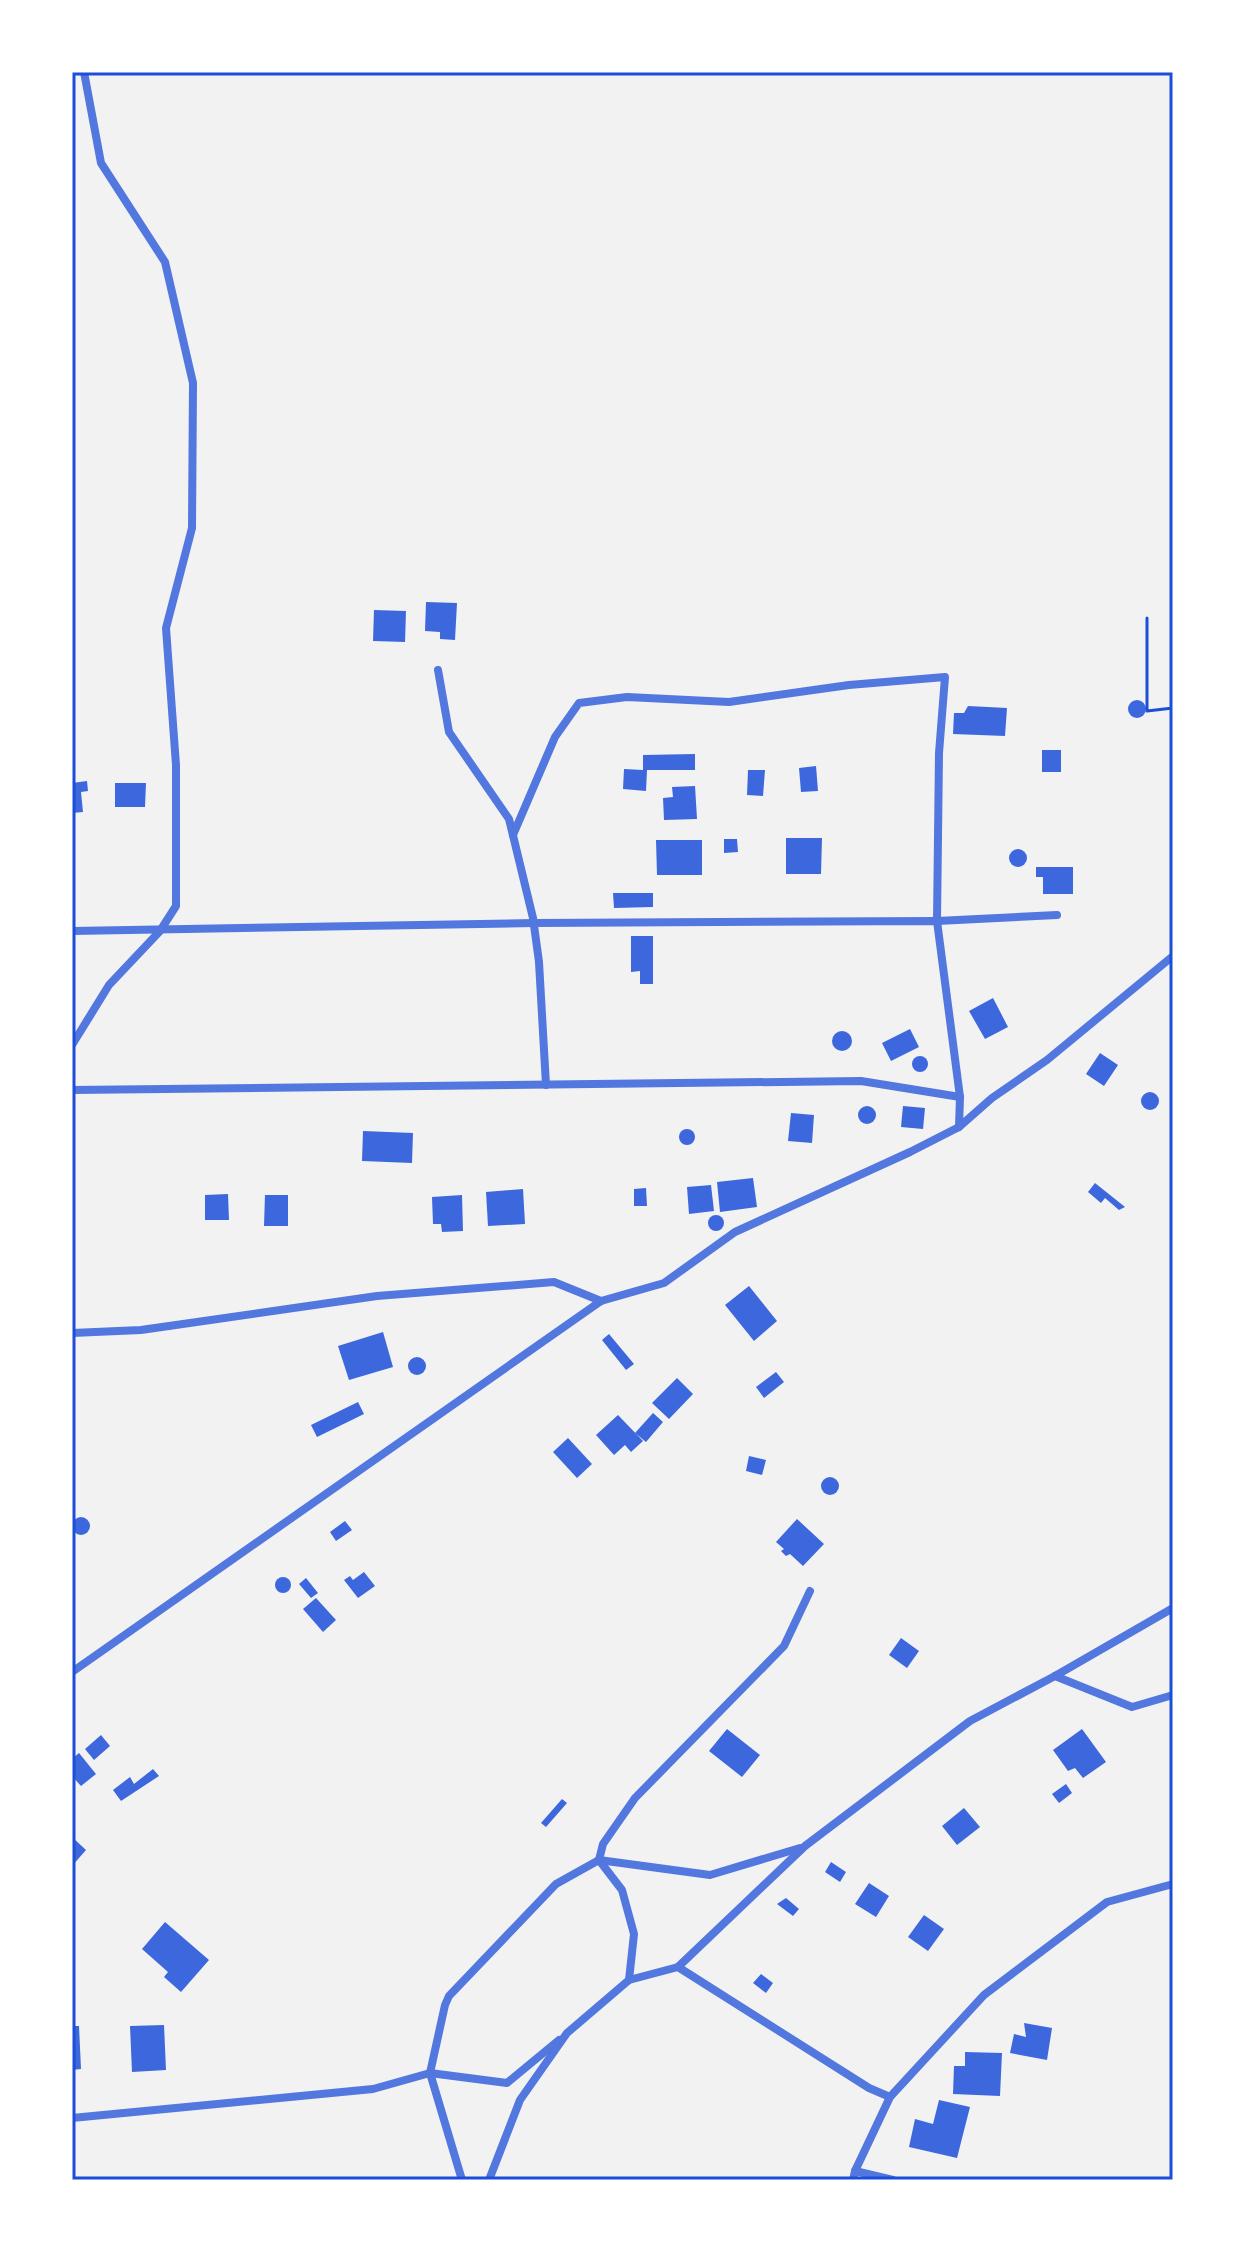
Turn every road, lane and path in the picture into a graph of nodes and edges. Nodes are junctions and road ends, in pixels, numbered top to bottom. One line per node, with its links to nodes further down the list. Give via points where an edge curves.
1 (84, 72): 10 (street, via 101,163 165,262 193,383 192,528 166,628 176,765 176,906)
2 (1147, 618): 4 (path, via 1147,711)
3 (438, 670): 5 (street, via 449,732 509,819)
4 (1173, 708)
5 (513, 835): 7 (street, via 555,737 579,703 627,697 729,702 945,677); 8 (street)
6 (1057, 915): 7 (street)
7 (937, 921): 8 (street); 15 (street)
8 (534, 923): 10 (street); 13 (street)
9 (72, 931): 10 (street)
10 (160, 931): 12 (street, via 109,985)
11 (1173, 956): 16 (street)
12 (72, 1045)
13 (546, 1085): 14 (street); 15 (street, via 861,1081)
14 (72, 1090)
15 (960, 1097): 16 (street)
16 (959, 1127): 17 (street, via 735,1232 664,1283)
17 (601, 1301): 18 (street, via 554,1282 377,1296 141,1330); 21 (street)
18 (72, 1333)
19 (810, 1591): 25 (street, via 784,1646 635,1798 603,1844)
20 (1173, 1608): 22 (street)
21 (72, 1672)
22 (1055, 1676): 23 (street, via 1132,1707); 24 (street, via 970,1721)
23 (1173, 1695)
24 (805, 1846): 25 (street, via 710,1875); 27 (street)
25 (599, 1860): 28 (street, via 622,1890 634,1934); 30 (street, via 556,1884 449,1996)
26 (1173, 1884): 31 (street, via 1107,1902 984,1995)
27 (678, 1967): 28 (street); 31 (street)
28 (629, 1980): 29 (street)
29 (567, 2033): 30 (street, via 507,2083); 35 (street, via 520,2100)
30 (430, 2073): 32 (street, via 373,2089); 34 (street)
31 (890, 2097): 33 (street)
32 (72, 2118)
33 (854, 2176): 36 (street)
34 (462, 2180)
35 (489, 2180)
36 (893, 2180)

